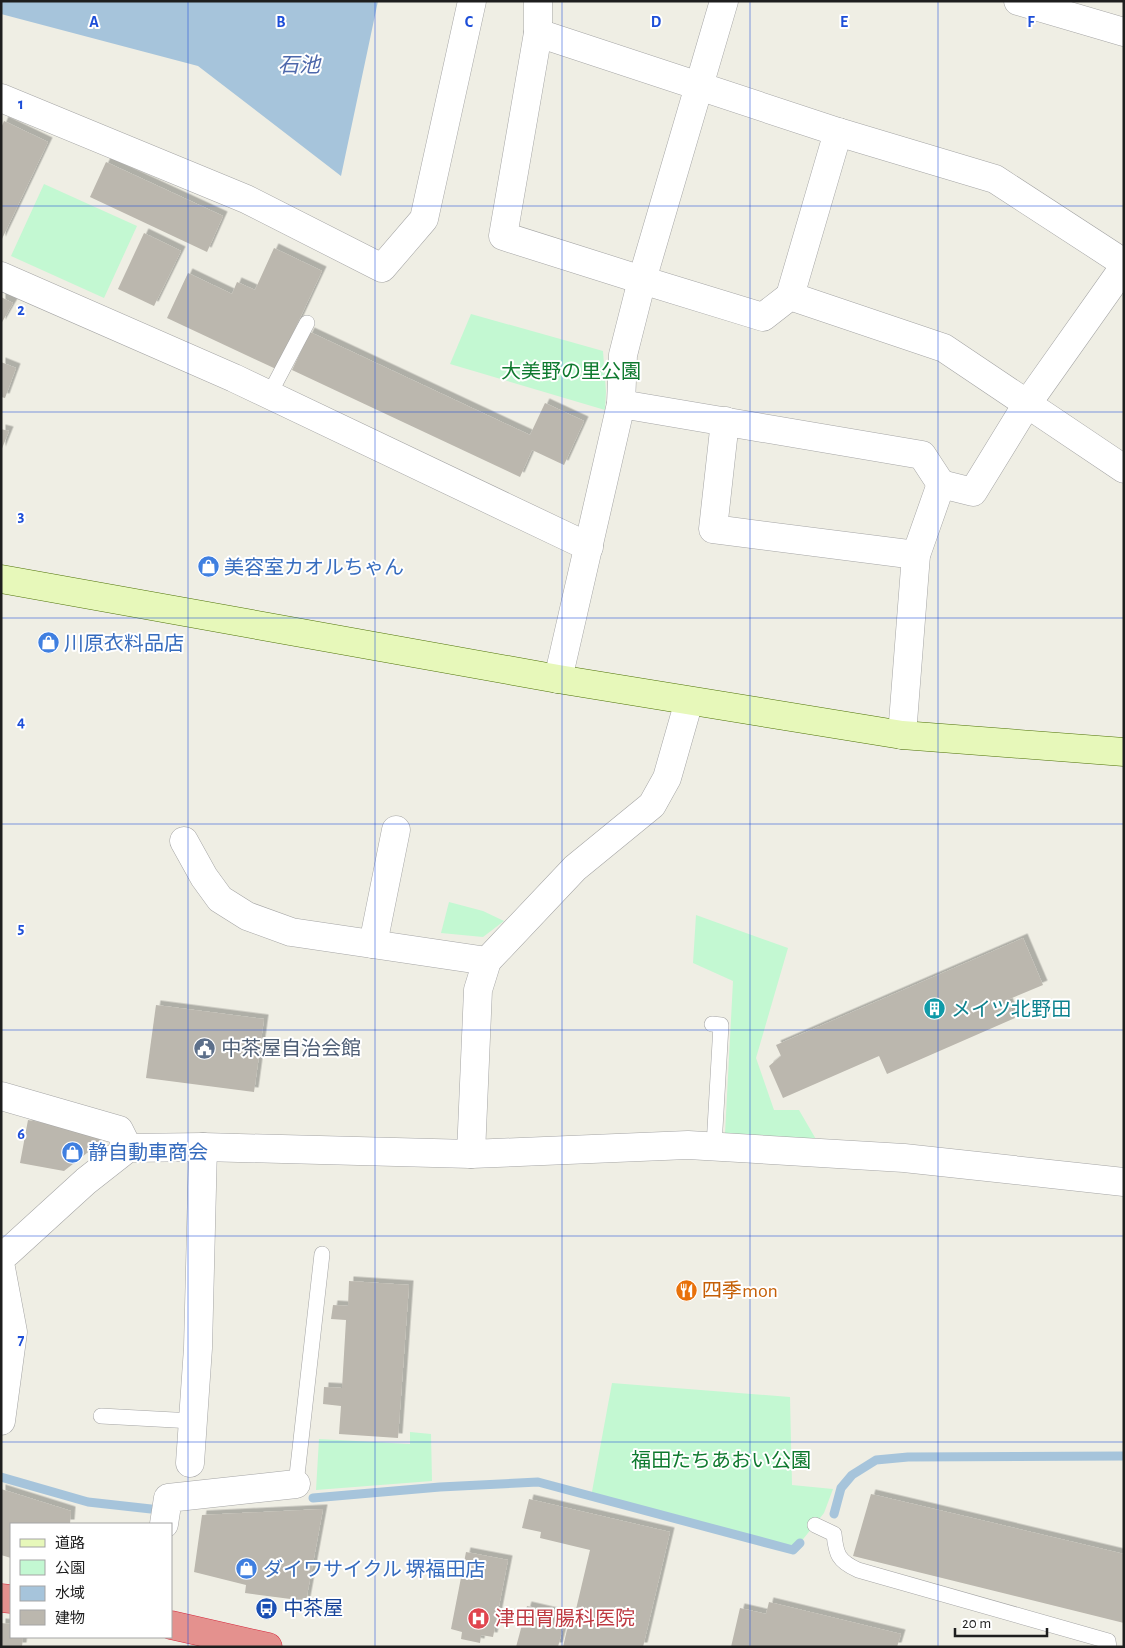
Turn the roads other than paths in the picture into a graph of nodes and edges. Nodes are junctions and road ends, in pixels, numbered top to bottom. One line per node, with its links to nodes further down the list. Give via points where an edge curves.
1 (472, 1): 8 (street, via 424,219 382,268 246,199)
2 (538, 1): 5 (street)
3 (724, 1): 7 (street)
4 (1018, 1): 6 (street)
5 (538, 32): 7 (street); 12 (street, via 503,236)
6 (1124, 32)
7 (699, 86): 9 (street); 12 (street)
8 (1, 98)
9 (838, 132): 10 (street, via 996,179); 13 (street)
10 (1124, 265): 17 (street)
11 (1, 276): 15 (street)
12 (642, 280): 13 (street, via 763,317); 16 (street, via 624,356)
13 (790, 296): 17 (street, via 944,348)
14 (306, 323): 15 (lane)
15 (269, 395): 21 (street)
16 (621, 404): 18 (street); 21 (street)
17 (1027, 404): 19 (street); 20 (street, via 973,492)
18 (725, 421): 20 (street, via 922,455); 22 (street, via 713,529)
19 (1124, 469)
20 (941, 484): 22 (street)
21 (589, 547): 24 (street)
22 (916, 556): 26 (street)
23 (1, 580): 24 (street)
24 (558, 679): 25 (street)
25 (689, 701): 26 (street); 31 (street, via 668,778 652,805 575,868)
26 (902, 735): 27 (street)
27 (1124, 752)
28 (396, 830): 30 (street)
29 (184, 841): 30 (street, via 220,899 247,916 291,932)
30 (373, 944): 31 (street)
31 (487, 961): 37 (street, via 478,990)
32 (712, 1024): 34 (lane, via 721,1025)
33 (1, 1096): 36 (street, via 119,1130)
34 (714, 1146): 37 (street); 38 (street, via 904,1158)
35 (203, 1147): 36 (street); 37 (street); 44 (street)
36 (128, 1148): 40 (street)
37 (471, 1154)
38 (1124, 1182)
39 (322, 1254): 46 (lane)
40 (1, 1255)
41 (1, 1268): 43 (street, via 14,1332)
42 (101, 1416): 44 (lane)
43 (1, 1421)
44 (193, 1422): 45 (street)
45 (190, 1463)
46 (296, 1484): 47 (street, via 168,1498)
47 (164, 1523)
48 (815, 1525): 51 (lane, via 834,1534 836,1550 845,1564 858,1570 1108,1641)
49 (172, 1625): 50 (highway)
50 (268, 1647)
51 (1109, 1647)

